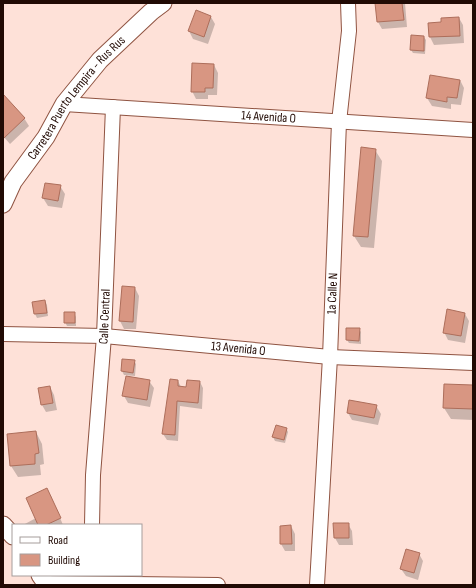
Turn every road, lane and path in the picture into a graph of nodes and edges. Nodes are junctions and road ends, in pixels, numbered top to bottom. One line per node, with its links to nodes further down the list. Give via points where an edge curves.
1 (163, 3): 3 (street, Carretera Puerto Lempira - Rus Rus, via 100,60)
2 (348, 3): 5 (street, 1a Calle N, via 349,31)
3 (64, 104): 4 (street, 14 Avenida O); 7 (street, Carretera Puerto Lempira - Rus Rus, via 46,137 13,182)
4 (114, 108): 5 (street, 14 Avenida O); 9 (street, Calle Central)
5 (339, 122): 6 (street, 14 Avenida O); 10 (street, 1a Calle N)
6 (473, 130)
7 (3, 204)
8 (3, 334): 9 (street, 13 Avenida O)
9 (104, 336): 10 (street, 13 Avenida O); 12 (street, Calle Central, via 93,475)
10 (330, 357): 11 (street, 13 Avenida O); 18 (street, 1a Calle N)
11 (473, 363)
12 (92, 524)
13 (3, 525): 14 (street)
14 (12, 535)
15 (44, 581): 16 (street)
16 (99, 581): 17 (street)
17 (218, 585)
18 (317, 585)

